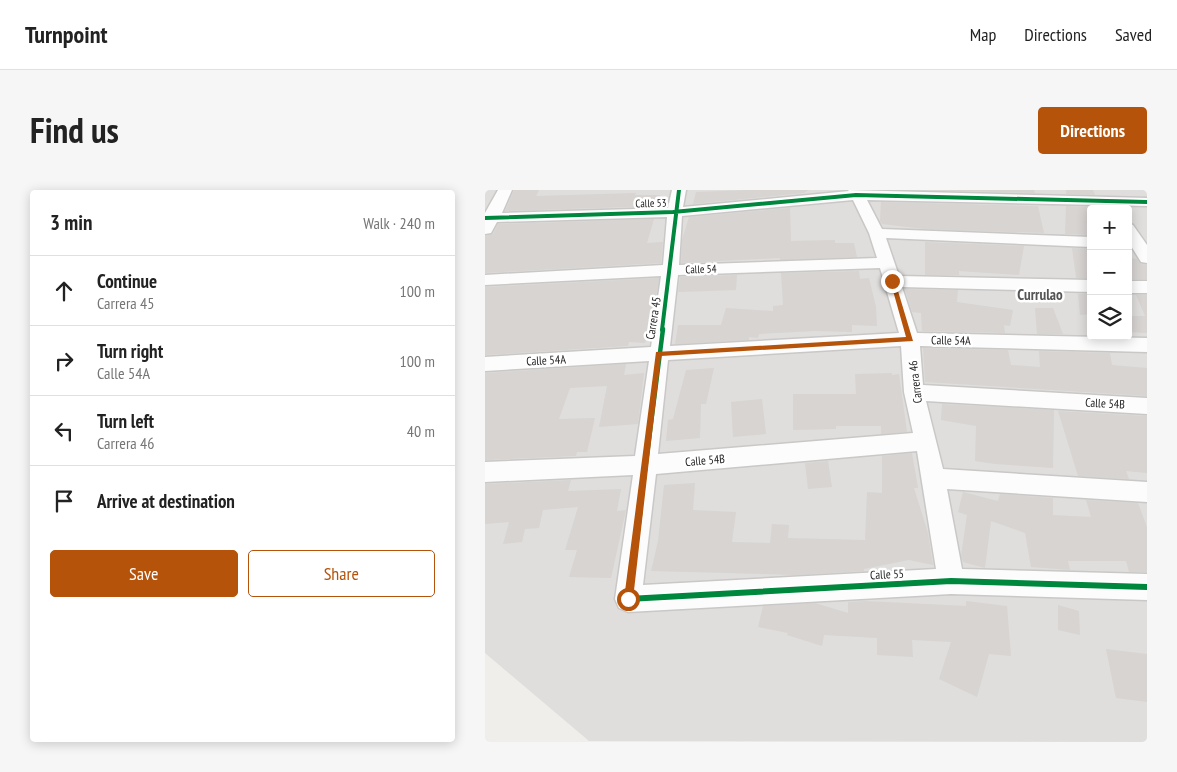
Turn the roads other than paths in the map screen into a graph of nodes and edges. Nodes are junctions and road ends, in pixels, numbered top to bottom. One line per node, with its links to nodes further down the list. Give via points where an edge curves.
1 (505, 190): 8 (street)
2 (679, 190): 7 (street, Carrera 45)
3 (1103, 190): 6 (street)
4 (855, 192): 6 (street, Calle 53); 7 (street, Calle 53); 10 (street, Carrera 46)
5 (1147, 202): 6 (street, Calle 53)
6 (1116, 205)
7 (673, 212): 8 (street, Calle 53); 14 (street, Carrera 45)
8 (488, 218): 9 (street)
9 (485, 233)
10 (877, 233): 11 (street); 15 (street, Carrera 46)
11 (1087, 242)
12 (1133, 244): 13 (street)
13 (1147, 258)
14 (671, 270): 15 (street, Calle 54); 16 (street, Calle 54); 22 (street, Carrera 45)
15 (889, 272): 17 (street, Calle 54); 20 (street, Carrera 46)
16 (485, 280)
17 (1087, 286)
18 (1132, 287): 19 (street)
19 (1147, 287)
20 (910, 339): 21 (street, Calle 54A); 22 (street, Calle 54A); 24 (street, Carrera 46)
21 (1147, 345)
22 (658, 354): 23 (street, Calle 54A); 27 (street, Carrera 45)
23 (485, 364)
24 (914, 392): 25 (street, Calle 54B); 26 (street, Carrera 46)
25 (1147, 406)
26 (925, 441): 27 (street, Calle 54B); 29 (street, Carrera 46)
27 (646, 465): 28 (street, Calle 54B); 33 (street, Carrera 45)
28 (485, 472)
29 (934, 478): 30 (street); 31 (street, Carrera 46)
30 (1147, 492)
31 (951, 581): 32 (street, Calle 55); 33 (street, Calle 55)
32 (1147, 587)
33 (628, 599)

